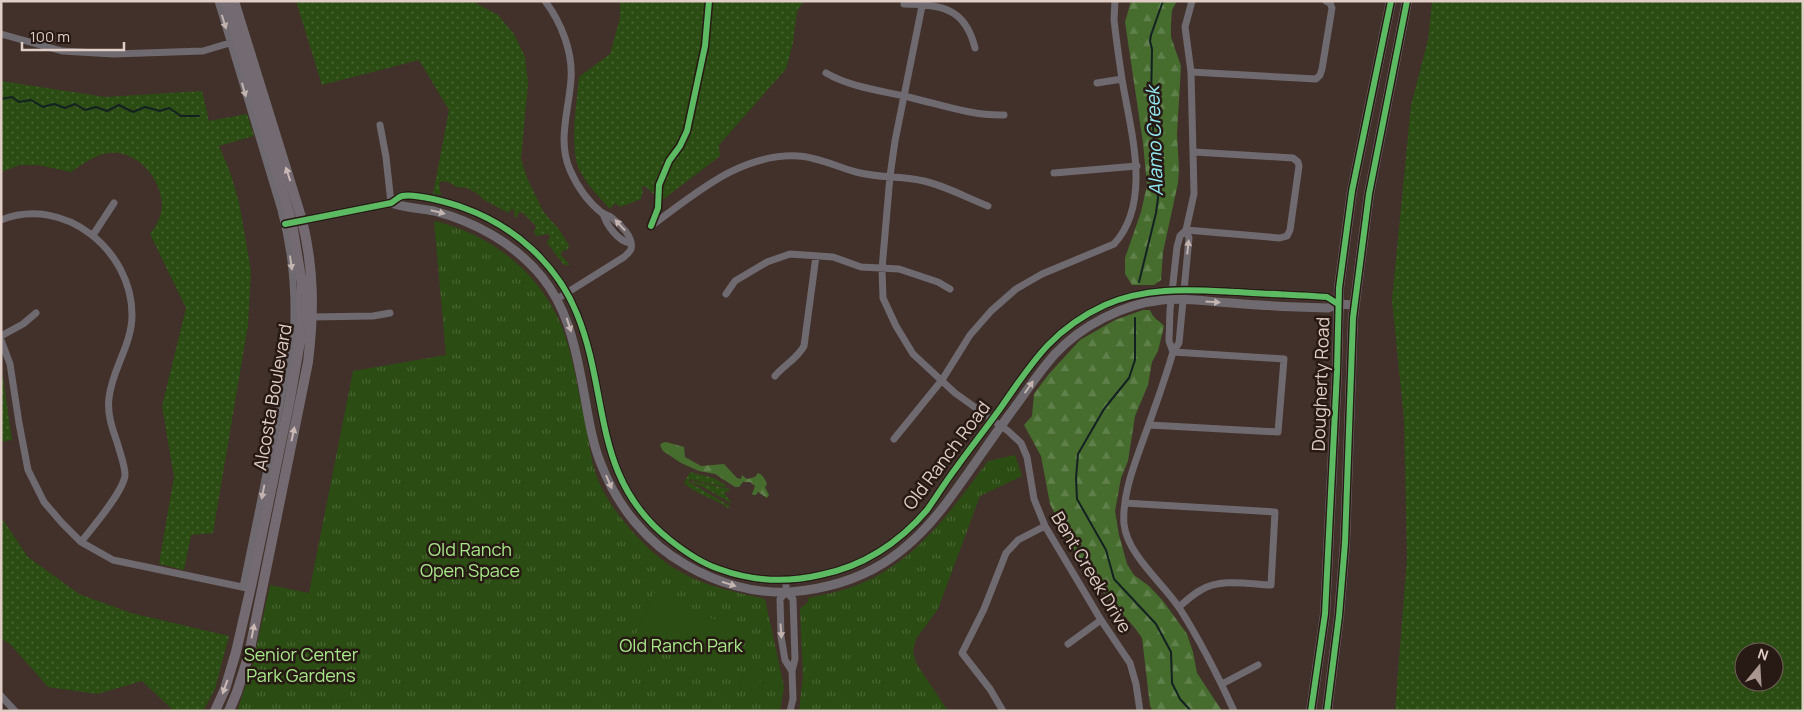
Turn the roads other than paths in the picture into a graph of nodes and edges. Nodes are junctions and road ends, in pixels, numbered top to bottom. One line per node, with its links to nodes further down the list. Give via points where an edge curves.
1 (218, 1): 13 (street, Alcosta Boulevard, one-way to 13)
2 (226, 1): 13 (main road, Alcosta Boulevard)
3 (234, 1): 13 (main road, Alcosta Boulevard)
4 (545, 1): 39 (street, via 565,37 571,65 565,155 576,184 584,195 626,231 632,246 624,257)
5 (1115, 1): 17 (street, via 1114,19)
6 (1192, 1): 15 (street, via 1185,27)
7 (1326, 1): 15 (street, via 1332,8 1320,75 1316,79)
8 (1391, 1): 44 (main road, Dougherty Road, via 1352,191)
9 (1407, 1): 45 (main road, Dougherty Road, via 1369,194)
10 (923, 3): 11 (street); 14 (street, via 943,7 956,14 972,34); 19 (street, Bent Creek Drive)
11 (904, 4)
12 (1, 34): 13 (street, via 62,51 114,54 204,51)
13 (238, 41): 30 (main road, Alcosta Boulevard)
14 (975, 48)
15 (1191, 72): 22 (street)
16 (826, 73): 19 (street, via 840,81)
17 (1122, 79): 18 (street); 23 (street)
18 (1097, 83)
19 (905, 96): 20 (street, via 986,115); 25 (street, Bent Creek Drive)
20 (1004, 115)
21 (380, 125): 27 (street)
22 (1194, 152): 32 (street, via 1194,194); 32 (street, via 1292,158 1299,166 1287,236)
23 (1137, 166): 24 (street); 52 (street, via 1135,195 1122,235 1114,244 1042,274 1016,289 990,311 970,335)
24 (1054, 173)
25 (890, 176): 28 (street, via 925,181); 31 (street, via 857,172 799,156 773,156 723,175); 35 (street, Bent Creek Drive)
26 (114, 203): 33 (street)
27 (391, 203): 30 (street, Old Ranch Road); 39 (street, Old Ranch Road, via 403,196 430,198 480,214 523,241 552,270); 41 (street, Old Ranch Road, one-way to 41, via 448,215 497,237 533,267)
28 (988, 206)
29 (1, 220): 33 (street, via 42,214 77,224)
30 (293, 222): 48 (main road, Alcosta Boulevard, via 310,252); 61 (main road, Alcosta Boulevard, one-way to 61, via 302,284 300,342)
31 (651, 226)
32 (1186, 230): 37 (street, via 1177,247); 38 (street, one-way to 32, via 1189,238)
33 (93, 234): 59 (street, via 112,252 125,276 132,316 128,344 109,398 109,418 125,477)
34 (816, 256): 35 (street); 40 (street, via 790,254 767,262 735,281); 51 (street, via 804,346 798,356)
35 (882, 269): 36 (street, via 899,269); 52 (street, Bent Creek Drive, via 883,298 896,326 913,354)
36 (950, 289)
37 (1172, 290): 38 (street, Old Ranch Road); 42 (street); 53 (street, Old Ranch Road, via 1130,296 1073,323 1047,345 1024,372)
38 (1184, 290): 43 (street); 44 (street, Old Ranch Road, via 1327,297)
39 (566, 293): 41 (street); 60 (street, Old Ranch Road, via 578,315 588,346 613,460 625,486 644,514 660,532 686,552 717,568 741,576)
40 (726, 294)
41 (557, 299): 63 (street, Old Ranch Road, one-way to 63, via 576,347 600,462 633,521 679,562 704,575 739,587)
42 (1171, 300): 43 (street, Old Ranch Road); 50 (street, via 1169,341); 55 (street, Old Ranch Road, one-way to 42, via 1035,378 1080,332 1131,306)
43 (1183, 300): 44 (street, Old Ranch Road, one-way to 44, via 1328,308); 50 (street, via 1179,343)
44 (1338, 304): 45 (street, Old Ranch Road); 80 (main road, Dougherty Road, via 1325,605)
45 (1354, 305): 81 (main road, Dougherty Road, via 1345,543)
46 (36, 313): 49 (street)
47 (390, 313): 48 (street)
48 (312, 316): 62 (main road, Alcosta Boulevard, one-way to 48, via 308,362)
49 (1, 338): 59 (street, via 10,364 28,470 44,502)
50 (1173, 352): 54 (street); 54 (street, via 1284,359 1278,432)
51 (775, 376)
52 (942, 380): 53 (street, Bent Creek Drive); 56 (street)
53 (991, 420): 55 (street, Bent Creek Drive); 60 (street, Old Ranch Road, via 927,510 889,546 838,572)
54 (1148, 425): 57 (street)
55 (1001, 426): 58 (street, Bent Creek Drive, via 1021,444 1027,457 1034,500); 63 (street, Old Ranch Road, via 938,516 896,556 870,572 840,584)
56 (894, 438)
57 (1125, 503): 64 (street, via 1124,526 1133,549); 64 (street, via 1275,512 1271,585 1213,585)
58 (1045, 526): 65 (street, Bent Creek Drive); 77 (street, via 1018,540 1006,553 962,653)
59 (82, 542): 61 (street, via 113,560)
60 (786, 580): 63 (street)
61 (247, 588): 62 (street); 74 (main road, Alcosta Boulevard, one-way to 74, via 236,652)
62 (261, 592): 75 (main road, Alcosta Boulevard, one-way to 62, via 249,654)
63 (786, 592): 68 (street, via 793,599 796,659); 68 (street, one-way to 68, via 780,599 781,636 785,660)
64 (1179, 607): 69 (street)
65 (1101, 620): 66 (street); 78 (street, Bent Creek Drive, via 1130,663)
66 (1068, 644)
67 (1258, 665): 69 (street)
68 (792, 671): 76 (street)
69 (1222, 684): 79 (street)
70 (1, 696): 71 (street)
71 (9, 704): 72 (street); 73 (street)
72 (3, 711)
73 (15, 711)
74 (215, 711)
75 (229, 711)
76 (790, 711)
77 (1003, 711)
78 (1140, 711)
79 (1234, 711)
80 (1311, 711)
81 (1327, 711)

